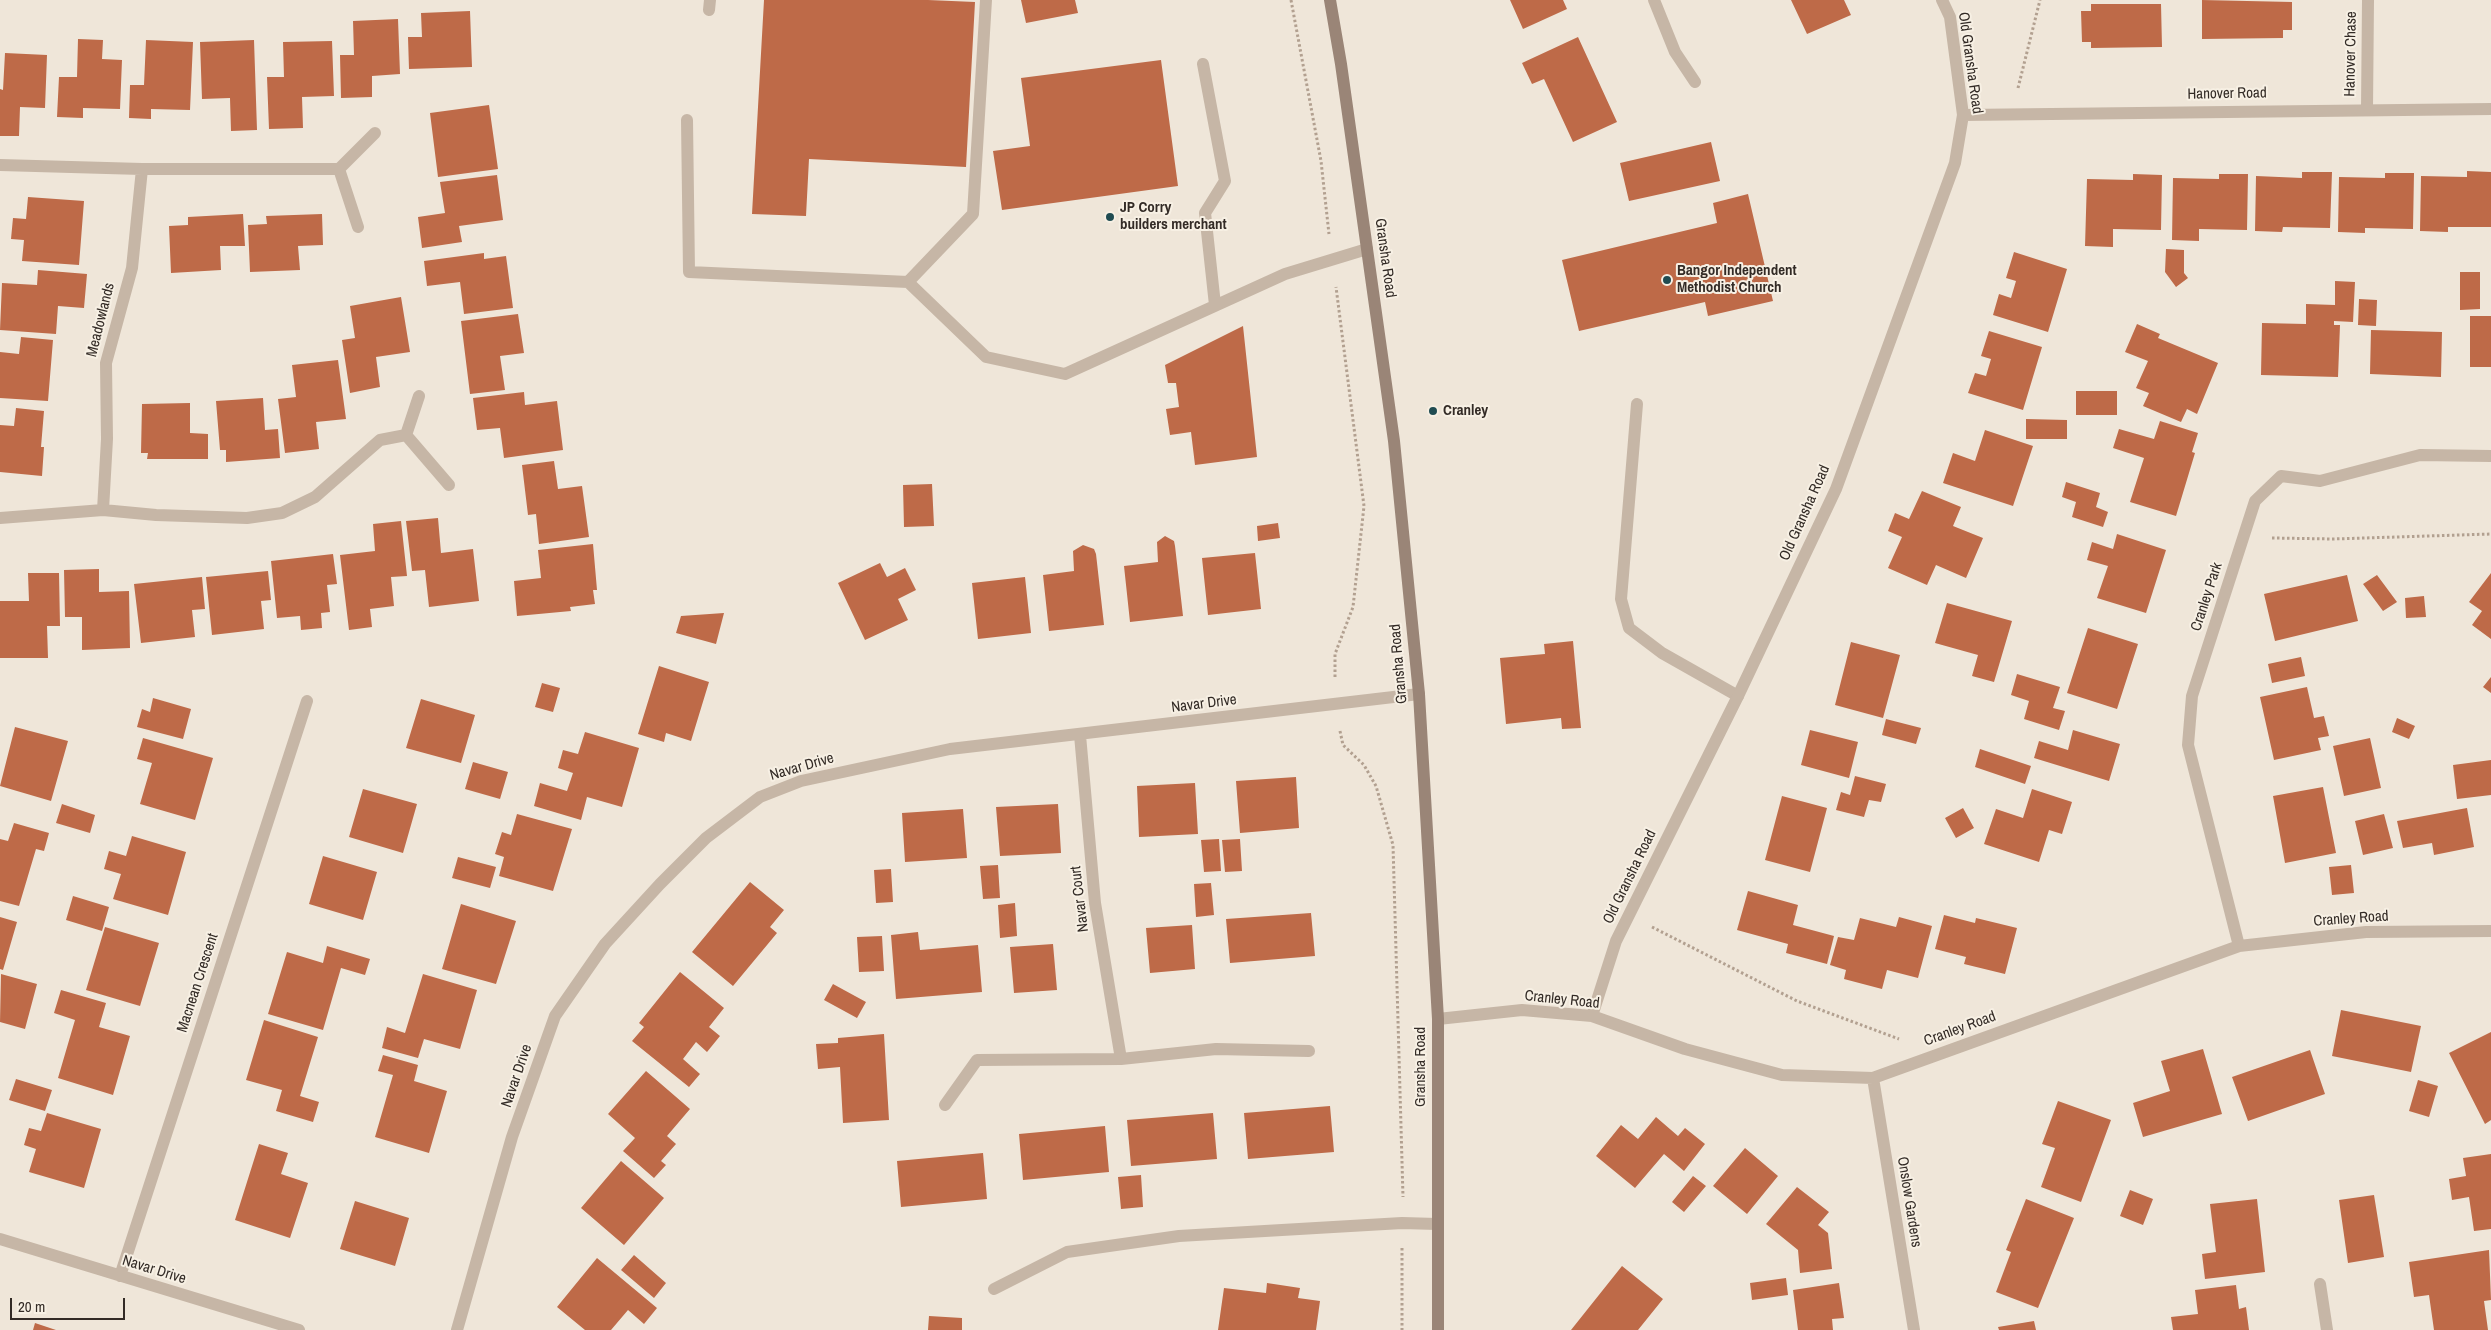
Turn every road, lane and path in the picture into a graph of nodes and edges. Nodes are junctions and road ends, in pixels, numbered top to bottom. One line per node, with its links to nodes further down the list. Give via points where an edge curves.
1 (986, 0): 22 (street, via 973,214)
2 (1291, 0): 21 (path, via 1321,161)
3 (1330, 0): 20 (street, Gransha Road)
4 (1654, 0): 9 (street, via 1675,52)
5 (1942, 0): 13 (street, Old Gransha Road, via 1950,17)
6 (2040, 0): 12 (path)
7 (2368, 0): 10 (street, Hanover Chase)
8 (1203, 64): 23 (street, via 1225,181 1205,213)
9 (1695, 82)
10 (2367, 109): 11 (street, Hanover Road); 12 (street, Hanover Road)
11 (2491, 109)
12 (2011, 113): 13 (street, Hanover Road)
13 (1963, 115): 34 (street, Old Gransha Road, via 1954,163 1836,489)
14 (687, 120): 22 (street, via 689,272)
15 (375, 133): 18 (street)
16 (0, 165): 17 (street)
17 (142, 169): 18 (street); 29 (street, Meadowlands, via 132,268 106,363 108,439)
18 (339, 169): 19 (street)
19 (358, 227)
20 (1367, 249): 21 (street); 33 (street, Gransha Road, via 1394,441)
21 (1332, 260): 23 (street, via 1285,274); 36 (path, via 1364,506 1353,607 1335,654)
22 (908, 282): 23 (street, via 986,357 1065,374)
23 (1215, 305)
24 (419, 396): 26 (street)
25 (1637, 404): 34 (street, via 1621,599 1629,628 1662,653)
26 (406, 435): 28 (street); 29 (street, via 380,440 315,497 282,513 247,518)
27 (2491, 456): 32 (street, Cranley Park, via 2420,455 2320,481 2281,476 2256,501)
28 (449, 485)
29 (103, 510): 30 (street)
30 (0, 518)
31 (2491, 534): 32 (path)
32 (2243, 538): 40 (street, Cranley Park, via 2192,696 2188,745)
33 (1419, 694): 36 (street, Navar Drive); 42 (street, Gransha Road)
34 (1738, 696): 38 (street, Old Gransha Road)
35 (307, 701): 51 (street, Macnean Crescent)
36 (1335, 704): 37 (street, Navar Drive); 48 (path, via 1343,746 1364,765 1376,786 1393,845)
37 (1080, 735): 45 (street, Navar Court, via 1095,903); 55 (street, Navar Drive, via 950,749 801,781 760,797 706,838 605,944 555,1016 512,1137)
38 (1630, 915): 41 (street, Old Gransha Road, via 1616,941); 44 (path, via 1797,1001)
39 (2491, 931): 40 (street, Cranley Road, via 2366,932)
40 (2240, 946): 44 (street, Cranley Road)
41 (1592, 1016): 42 (street, Cranley Road, via 1522,1010); 46 (street, Cranley Road, via 1685,1049 1782,1075)
42 (1438, 1019): 49 (street, Gransha Road)
43 (1309, 1051): 45 (street, via 1216,1049)
44 (1939, 1054): 46 (street, Cranley Road)
45 (1121, 1059): 47 (street, via 977,1060)
46 (1873, 1078): 58 (street, Onslow Gardens)
47 (945, 1104)
48 (1402, 1223): 49 (street); 53 (street, via 1179,1236 1067,1252); 56 (path)
49 (1437, 1224): 57 (street, Gransha Road)
50 (0, 1239): 51 (street, Navar Drive)
51 (120, 1276): 54 (street, Navar Drive)
52 (2320, 1284): 59 (street)
53 (994, 1289)
54 (299, 1330)
55 (457, 1330)
56 (1402, 1330)
57 (1438, 1330)
58 (1914, 1330)
59 (2327, 1330)

